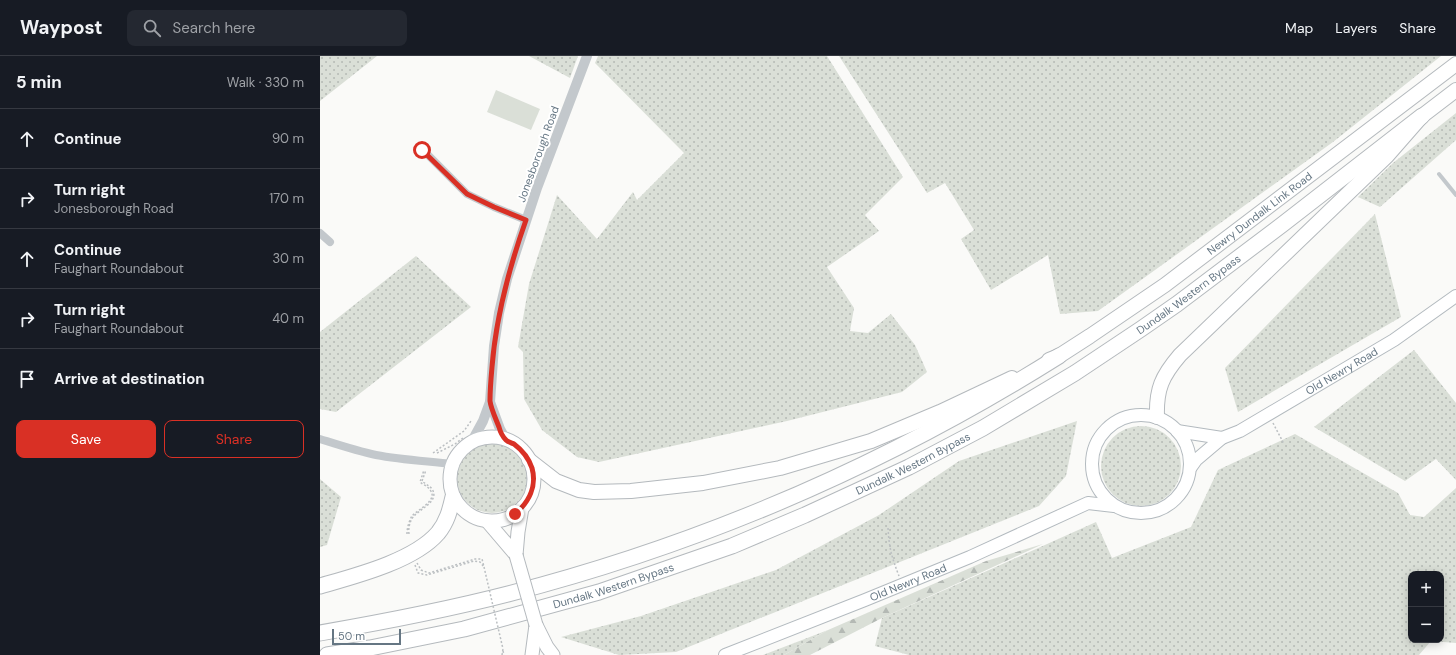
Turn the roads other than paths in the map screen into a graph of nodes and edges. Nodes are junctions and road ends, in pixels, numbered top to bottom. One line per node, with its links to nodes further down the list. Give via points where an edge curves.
1 (587, 56): 8 (street, Jonesborough Road)
2 (1456, 64): 12 (highway, Newry Dundalk Link Road, via 1164,284)
3 (1456, 90): 4 (highway)
4 (1422, 116): 14 (highway, via 1387,156 1168,368 1157,397); 33 (highway, Dundalk Western Bypass, via 1153,321 1075,373 983,428 909,467 732,546 599,592 464,628)
5 (422, 150): 8 (street, via 467,194)
6 (1438, 174): 7 (lane)
7 (1456, 195)
8 (526, 220): 13 (street, Jonesborough Road, via 509,271 499,313)
9 (320, 233): 10 (street)
10 (330, 242)
11 (1456, 296): 16 (main road, Old Newry Road, via 1394,340 1240,431)
12 (1059, 356): 20 (highway, Newry Dundalk Link Road, via 940,412 871,441 780,468 703,483 631,491 594,492 579,490 556,481); 32 (highway, Dundalk Western Bypass, via 898,448 743,518 592,570 508,594 418,615)
13 (490, 402): 18 (street, Jonesborough Road, via 483,421); 19 (street, Jonesborough Road)
14 (1156, 417): 15 (main road, via 1171,424); 23 (main road, via 1141,414 1126,417 1112,424 1101,435 1094,450)
15 (1177, 431): 16 (main road); 22 (main road, via 1189,450)
16 (1222, 438): 22 (main road, Old Newry Road)
17 (320, 439): 21 (street, via 376,455 431,459)
18 (468, 440): 19 (main road); 21 (main road)
19 (506, 440): 20 (main road, via 522,450)
20 (529, 460): 27 (main road, via 533,486 528,501)
21 (453, 464): 24 (main road, via 450,487)
22 (1191, 467): 26 (main road, via 1187,484 1178,498 1164,509 1148,514 1130,513)
23 (1094, 480): 25 (main road); 26 (main road, via 1102,494)
24 (453, 496): 28 (main road, via 466,513); 30 (highway, via 447,519 437,534 424,545 401,559)
25 (1088, 503): 26 (main road); 36 (main road, Old Newry Road, via 970,557)
26 (1114, 506)
27 (522, 508): 28 (main road, via 504,519); 29 (main road)
28 (487, 521): 29 (main road)
29 (516, 555): 31 (main road, bridge)
30 (320, 586)
31 (536, 625): 34 (main road); 35 (main road)
32 (320, 633)
33 (327, 655)
34 (532, 655)
35 (553, 655)
36 (725, 655)

